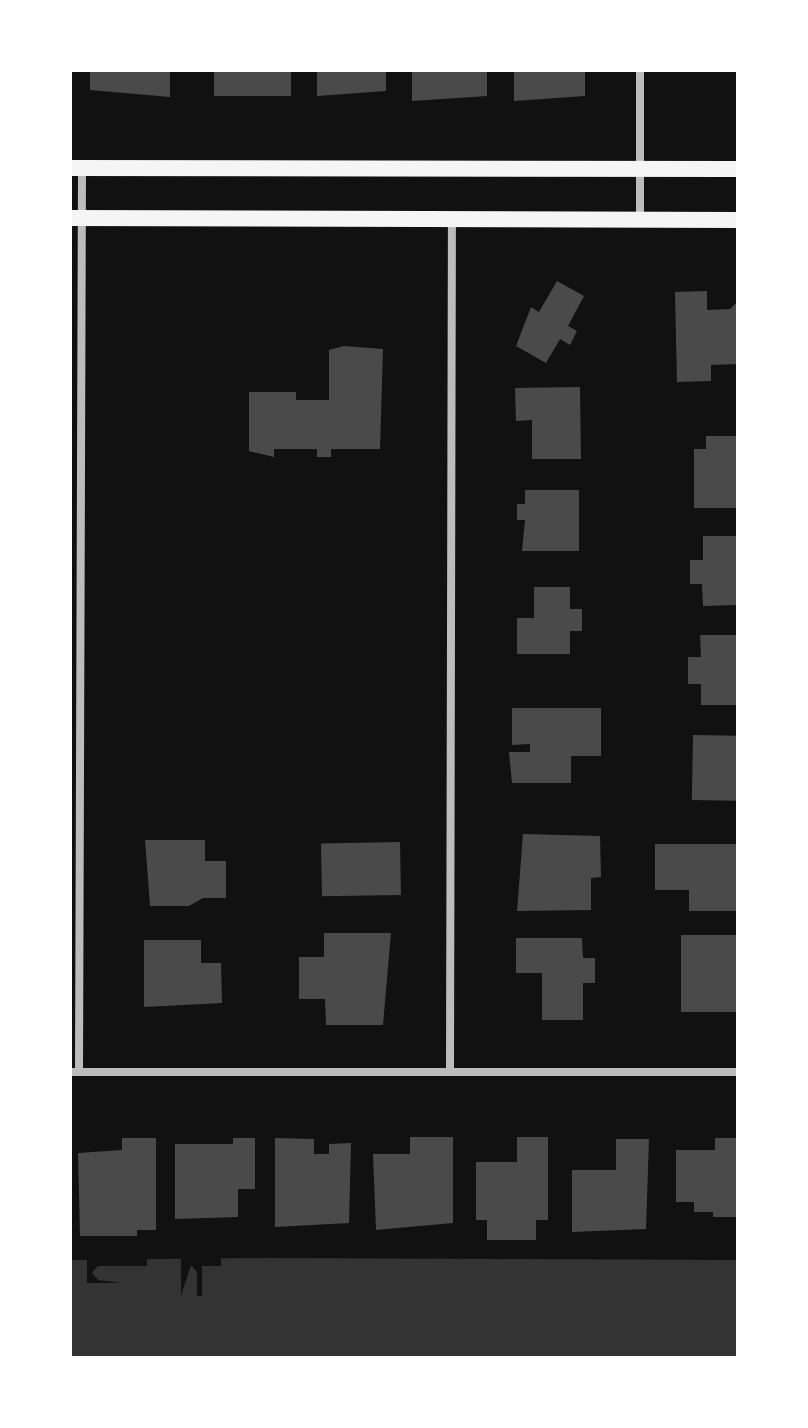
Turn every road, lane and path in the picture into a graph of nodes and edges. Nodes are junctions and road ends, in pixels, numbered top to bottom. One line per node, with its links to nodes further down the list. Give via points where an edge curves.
1 (640, 70): 3 (street)
2 (76, 168): 3 (main road); 5 (street)
3 (640, 168): 4 (main road); 7 (street)
4 (738, 169)
5 (76, 218): 6 (main road); 9 (street)
6 (452, 219): 7 (main road); 10 (street)
7 (640, 220): 8 (main road)
8 (738, 220)
9 (75, 1072): 10 (street)
10 (450, 1072): 11 (street)
11 (738, 1072)

